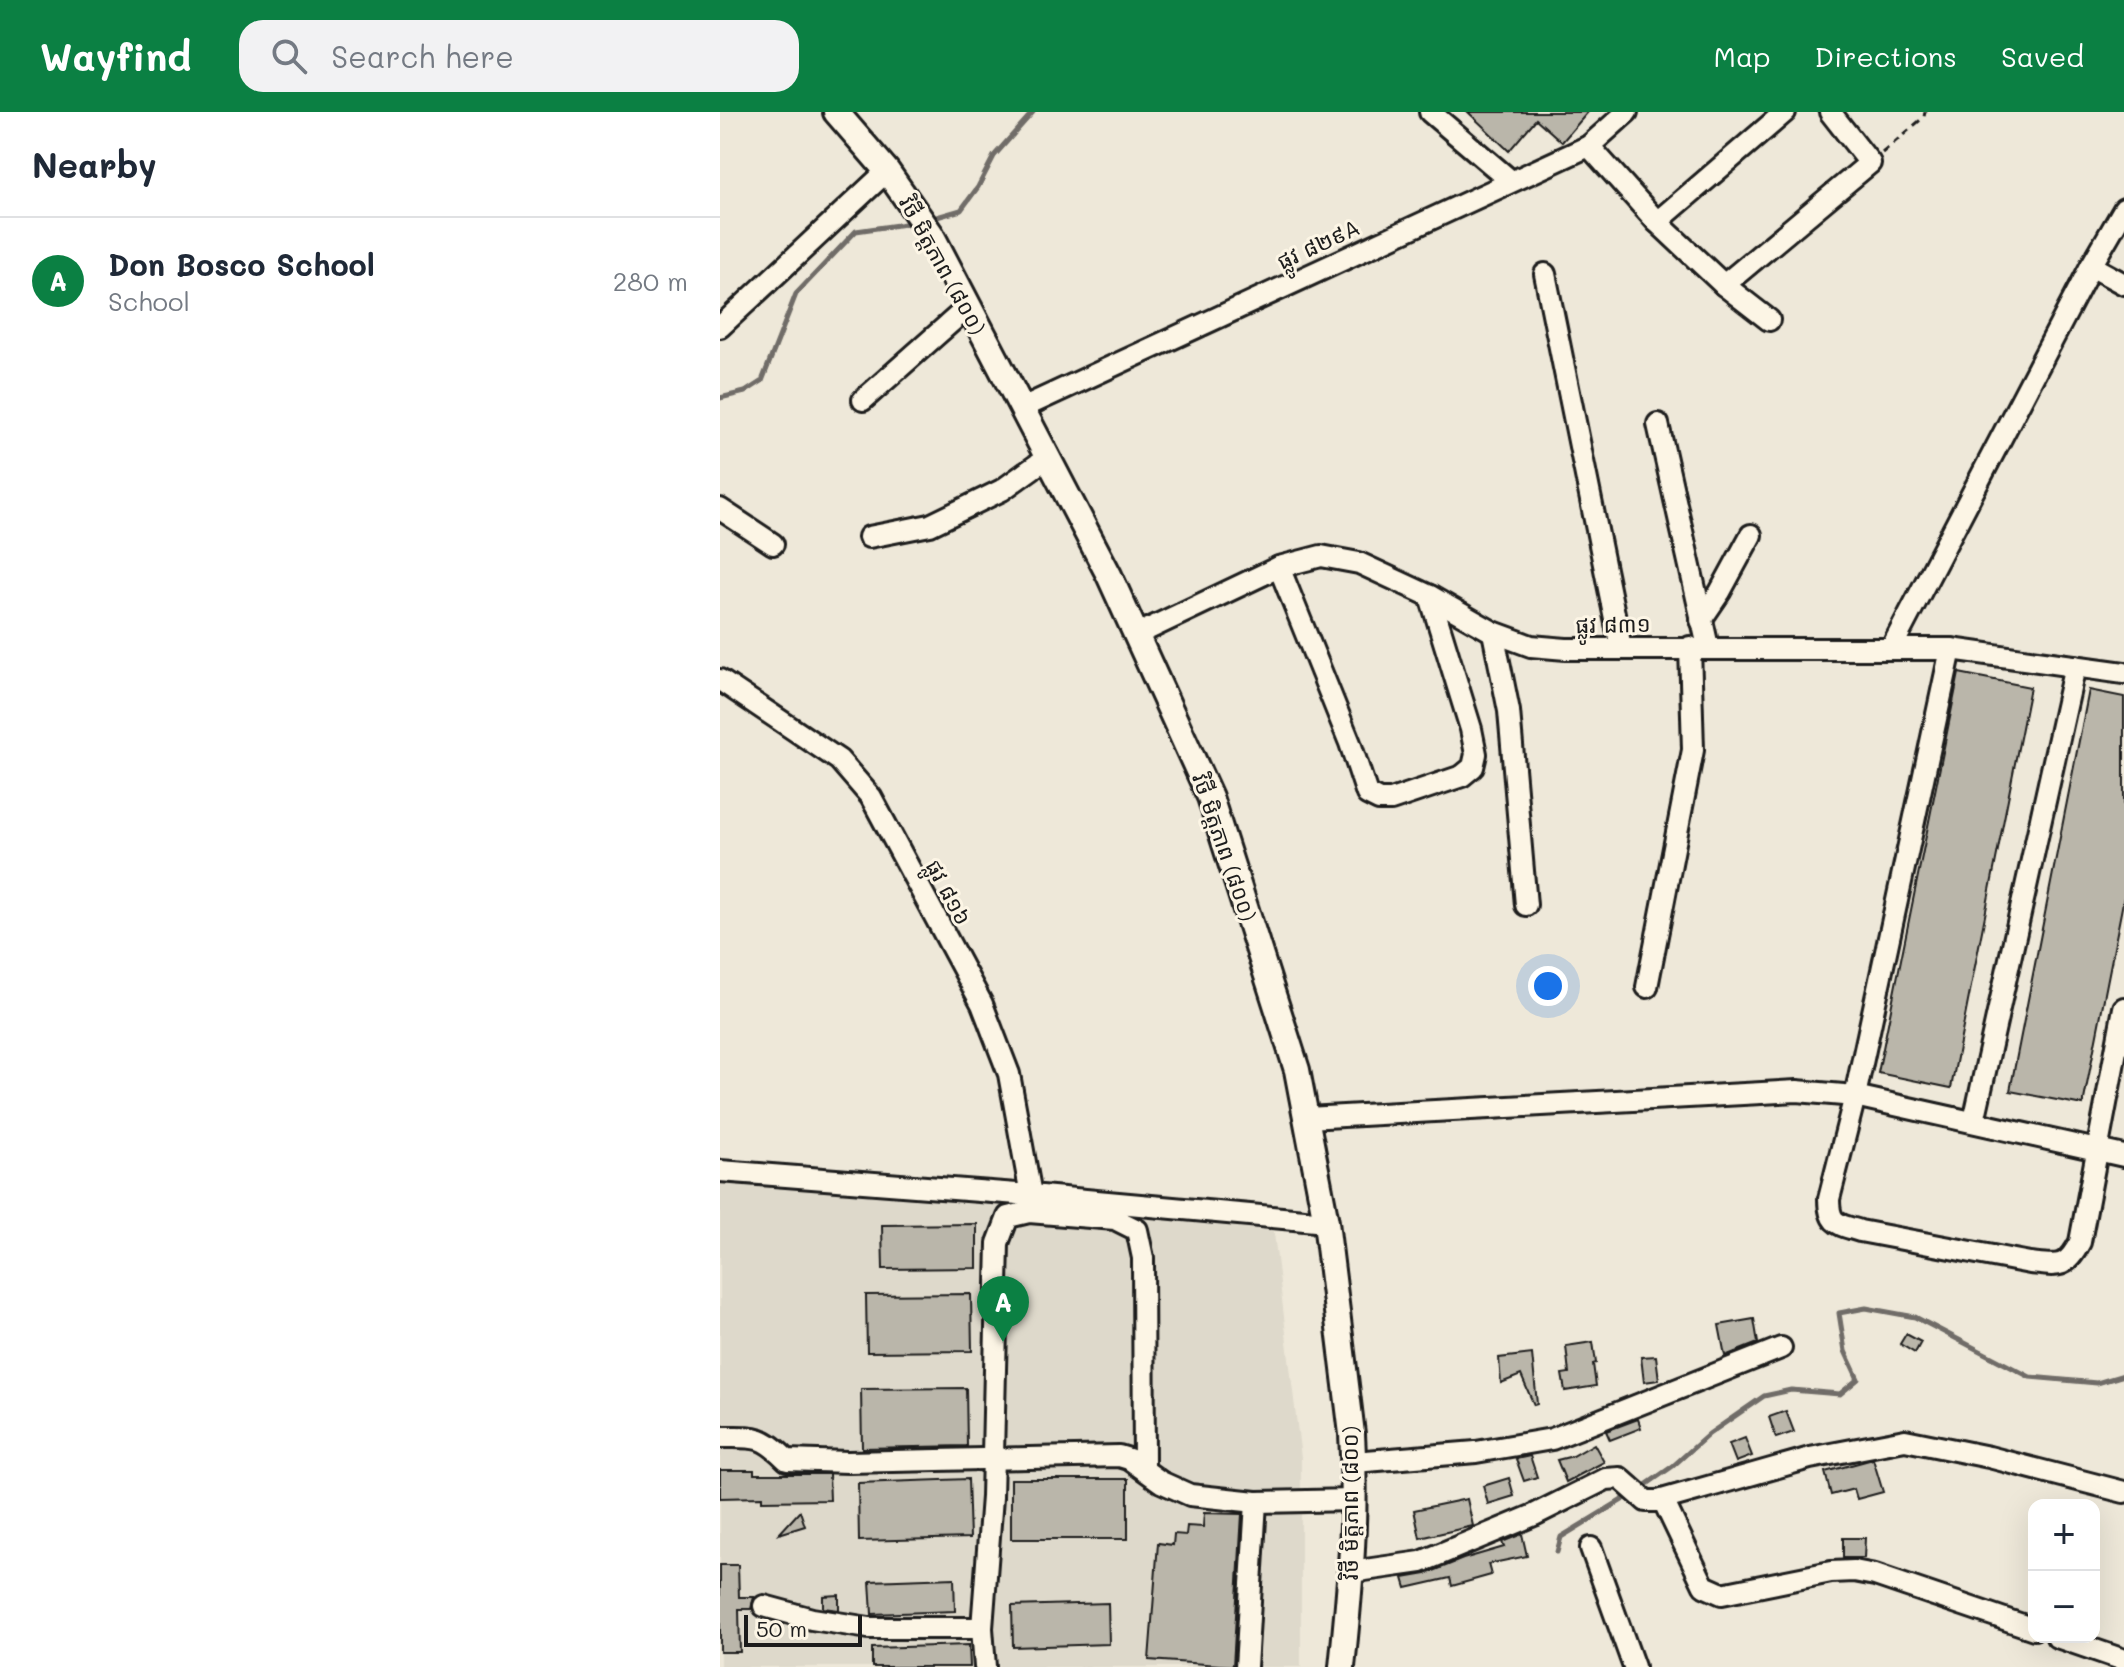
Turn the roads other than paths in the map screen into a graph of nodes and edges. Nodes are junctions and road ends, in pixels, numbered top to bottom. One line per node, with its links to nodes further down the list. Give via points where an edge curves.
1 (836, 112): 7 (main road, វិថី មិត្តភាព (៨០០))
2 (1430, 112): 8 (street)
3 (1785, 112): 10 (street)
4 (1830, 112): 14 (street, via 1870,163)
5 (1617, 115): 6 (street, ផ្លូវ ៨២៩A)
6 (1589, 146): 8 (street, ផ្លូវ ៨២៩A); 10 (street)
7 (887, 171): 15 (main road, វិថី មិត្តភាព (៨០០), via 931,234); 17 (street)
8 (1511, 181): 19 (street, ផ្លូវ ៨២៩A)
9 (2124, 209): 11 (street)
10 (1657, 222): 14 (street)
11 (2091, 266): 13 (street); 32 (street)
12 (1545, 274): 33 (street)
13 (2124, 284)
14 (1724, 285): 16 (street)
15 (968, 307): 18 (street); 19 (main road, វិថី មិត្តភាព (៨០០))
16 (1769, 320)
17 (720, 327)
18 (863, 400)
19 (1022, 408): 21 (main road, វិថី មិត្តភាព (៨០០))
20 (1658, 424): 28 (street)
21 (1048, 457): 24 (street, via 1002,490 930,525); 30 (main road, វិថី មិត្តភាព (៨០០))
22 (720, 509): 25 (street)
23 (1751, 535): 28 (street)
24 (869, 537)
25 (773, 544)
26 (1279, 567): 27 (street, ផ្លូវ ៨៣១, via 1321,556 1359,563); 27 (street, via 1367,794 1379,800 1462,776 1473,767 1471,729); 30 (street, ផ្លូវ ៨៣១)
27 (1430, 596): 29 (street, ផ្លូវ ៨៣១)
28 (1701, 620): 31 (street)
29 (1493, 632): 33 (street, ផ្លូវ ៨៣១, via 1531,646); 38 (street, via 1509,711)
30 (1138, 634): 42 (main road, វិថី មិត្តភាព (៨០០), via 1210,797 1278,1004)
31 (1699, 647): 32 (street, ផ្លូវ ៨៣១); 33 (street, ផ្លូវ ៨៣១); 39 (street, via 1693,750)
32 (1892, 647): 34 (street, ផ្លូវ ៨៣១)
33 (1621, 648)
34 (1951, 649): 35 (street, ផ្លូវ ៨៣១); 41 (street)
35 (2075, 666): 36 (street, ផ្លូវ ៨៣១); 43 (street)
36 (2124, 673)
37 (720, 680): 47 (street, ផ្លូវ ៨១៦, via 839,760 871,797 982,1004 1009,1074)
38 (1526, 905)
39 (1647, 987)
40 (2124, 1008): 44 (street)
41 (1855, 1096): 42 (street, via 1797,1091); 43 (street); 44 (street, via 1829,1215 1860,1231 2058,1266 2072,1258 2080,1242)
42 (1307, 1118): 48 (main road, វិថី មិត្តភាព (៨០០))
43 (1974, 1121): 44 (street)
44 (2097, 1148): 45 (street)
45 (2124, 1156)
46 (720, 1171): 47 (street)
47 (1031, 1195): 48 (street)
48 (1326, 1222): 52 (main road, វិថី មិត្តភាព (៨០០))
49 (1781, 1348): 52 (street, via 1552,1439 1476,1452)
50 (720, 1437): 51 (street, via 757,1437 787,1460)
51 (993, 1460): 53 (street, via 1119,1456); 53 (street, via 998,1243 1008,1217 1029,1212 1115,1219 1137,1230 1143,1258); 62 (street)
52 (1354, 1462): 55 (main road, វិថី មិត្តភាព (៨០០))
53 (1144, 1469): 57 (street, via 1179,1491)
54 (2124, 1492): 56 (street, via 1905,1440 1810,1458)
55 (1353, 1500): 57 (street); 59 (main road, វិថី មិត្តភាព (៨០០))
56 (1655, 1500): 59 (street, via 1620,1478 1606,1479 1421,1562); 61 (street, via 1704,1586 1722,1594 1854,1571)
57 (1256, 1502): 67 (street)
58 (1591, 1548): 65 (street)
59 (1351, 1572): 68 (main road, វិថី មិត្តភាព (៨០០))
60 (764, 1606): 62 (street, via 856,1627)
61 (2028, 1627)
62 (982, 1628): 66 (street)
63 (2074, 1643): 64 (street)
64 (2124, 1660)
65 (1639, 1666)
66 (985, 1667)
67 (1246, 1667)
68 (1342, 1667)

